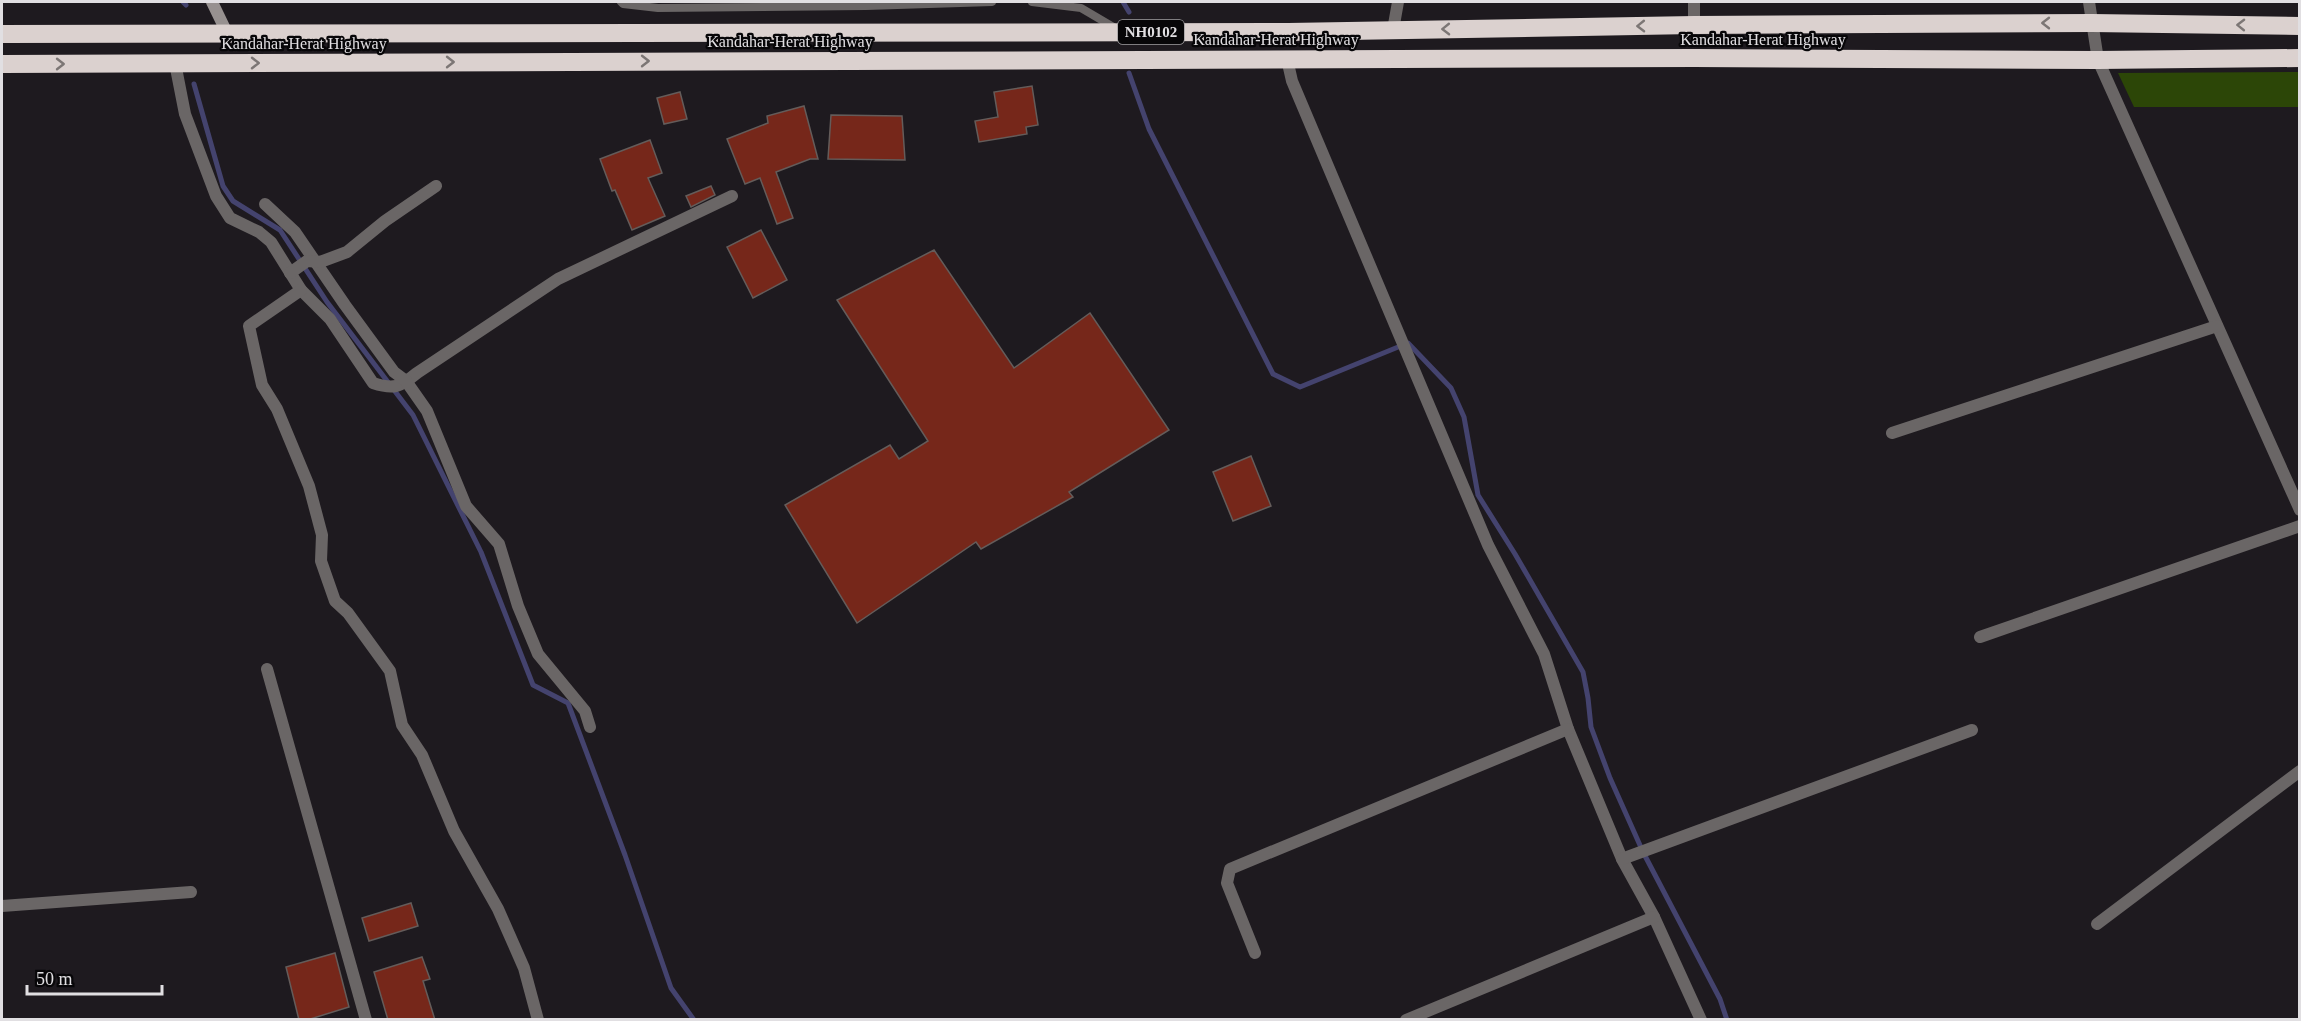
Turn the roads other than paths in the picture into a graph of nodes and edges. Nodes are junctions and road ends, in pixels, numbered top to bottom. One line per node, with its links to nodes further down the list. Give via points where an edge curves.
1 (212, 2): 16 (street)
2 (621, 2): 3 (lane, via 658,8)
3 (992, 2)
4 (1032, 2): 13 (lane, via 1081,8)
5 (1398, 2): 12 (street)
6 (1694, 2): 9 (street)
7 (2089, 2): 8 (street)
8 (2092, 23): 10 (highway, Kandahar-Herat Highway / NH0102, one-way to 10); 11 (highway, Kandahar-Herat Highway / NH0102, one-way to 8); 21 (street)
9 (1694, 25): 10 (highway, Kandahar-Herat Highway / NH0102); 12 (highway, Kandahar-Herat Highway / NH0102, one-way to 12)
10 (1801, 25): 18 (highway)
11 (2300, 26)
12 (1393, 30): 14 (highway, Kandahar-Herat Highway / NH0102)
13 (1121, 32): 14 (highway, Kandahar-Herat Highway / NH0102); 17 (highway, Kandahar-Herat Highway / NH0102)
14 (1288, 32): 20 (highway)
15 (2, 33): 16 (highway, Kandahar-Herat Highway / NH0102)
16 (227, 33): 17 (highway, Kandahar-Herat Highway / NH0102)
17 (612, 33): 22 (highway)
18 (1804, 58): 20 (highway, Kandahar-Herat Highway / NH0102); 21 (highway, Kandahar-Herat Highway / NH0102)
19 (2300, 58): 21 (highway, Kandahar-Herat Highway / NH0102)
20 (1287, 59): 22 (highway, Kandahar-Herat Highway / NH0102, one-way to 20); 38 (street, via 1292,81 1488,545 1544,654)
21 (2098, 60): 30 (street)
22 (614, 61): 23 (highway, Kandahar-Herat Highway / NH0102, one-way to 22)
23 (176, 63): 24 (highway, Kandahar-Herat Highway / NH0102, one-way to 23); 28 (street, via 185,114 216,196 230,218 259,232)
24 (2, 64)
25 (436, 186): 28 (street, via 347,252)
26 (732, 196): 31 (street, via 558,279)
27 (265, 204): 28 (street, via 295,232)
28 (303, 266): 29 (street); 31 (street)
29 (301, 290): 31 (street, via 330,319 373,383 384,387); 48 (street, via 249,326 262,385 277,409 309,486 322,535 321,561 335,601 390,670 402,725 422,756 454,831 498,909 524,968)
30 (2217, 326): 32 (street); 33 (street)
31 (404, 384): 37 (street, via 427,411 466,506 499,543 538,654 585,711)
32 (1892, 433)
33 (2300, 510)
34 (2300, 526): 35 (street)
35 (1980, 637)
36 (267, 669): 47 (street)
37 (590, 727)
38 (1568, 729): 41 (street); 46 (street, via 1230,869 1227,883)
39 (1972, 730): 41 (street)
40 (2300, 771): 45 (street)
41 (1628, 856): 44 (street)
42 (191, 892): 43 (street)
43 (2, 906)
44 (1654, 917): 49 (street); 50 (street)
45 (2097, 924)
46 (1255, 953)
47 (366, 1020)
48 (538, 1020)
49 (1406, 1020)
50 (1701, 1020)

